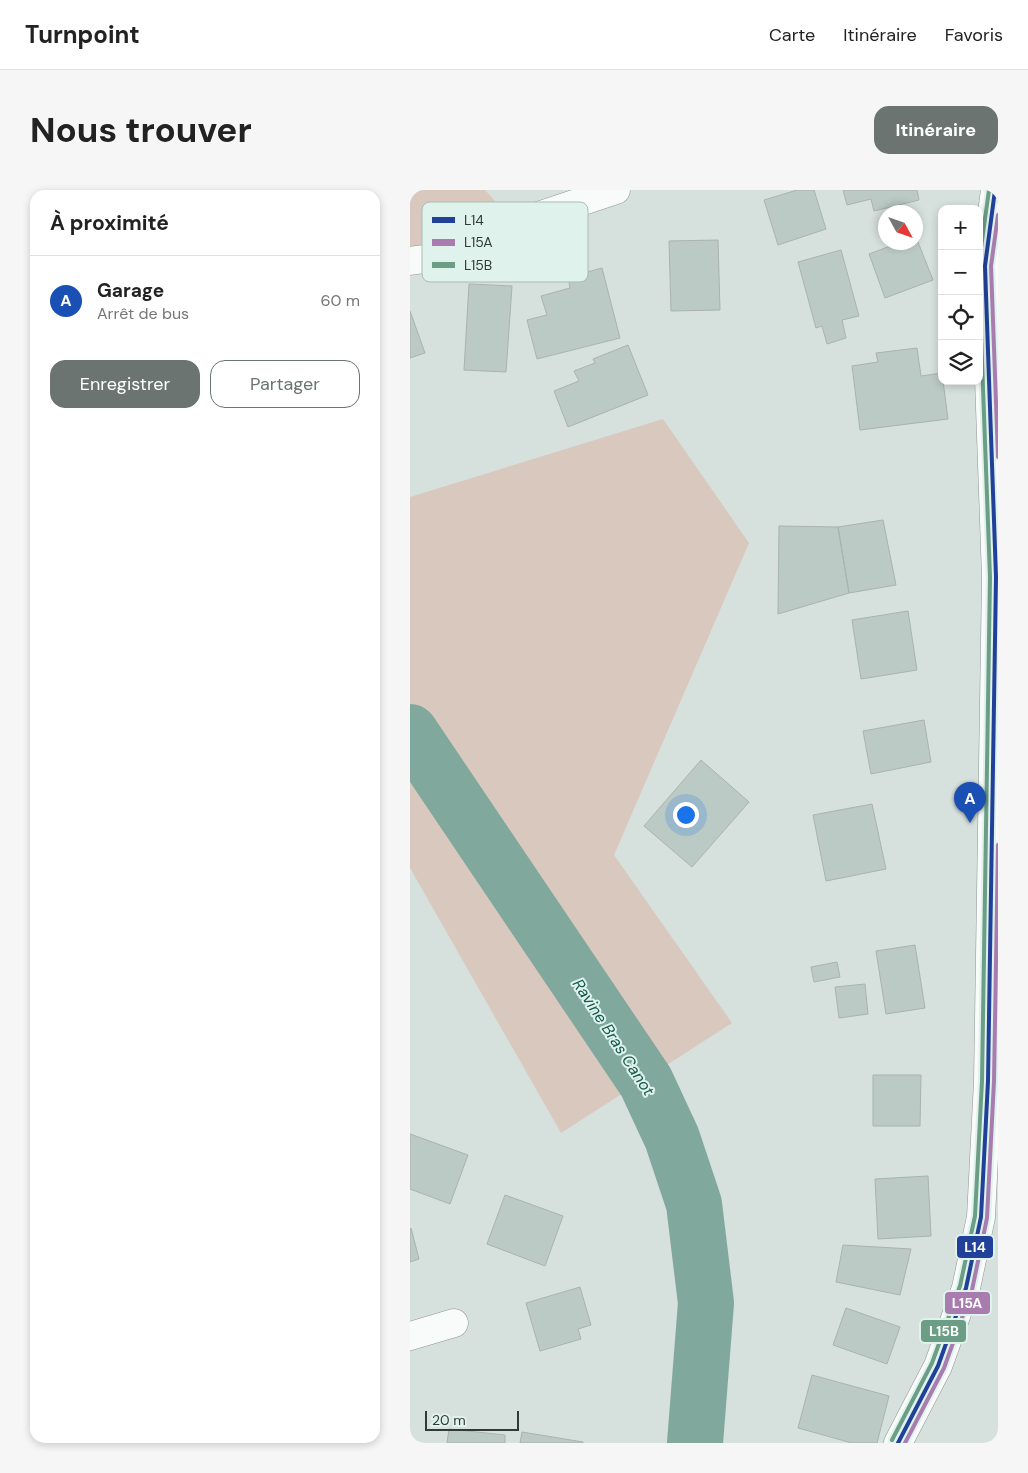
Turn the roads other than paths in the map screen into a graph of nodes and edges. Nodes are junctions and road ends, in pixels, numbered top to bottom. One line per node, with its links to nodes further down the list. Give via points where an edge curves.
1 (616, 190): 3 (street)
2 (995, 190): 6 (street, via 985,266 996,577 988,1071 981,1217 966,1288 938,1366)
3 (580, 202)
4 (454, 1324): 5 (street)
5 (410, 1336)
6 (898, 1443)

